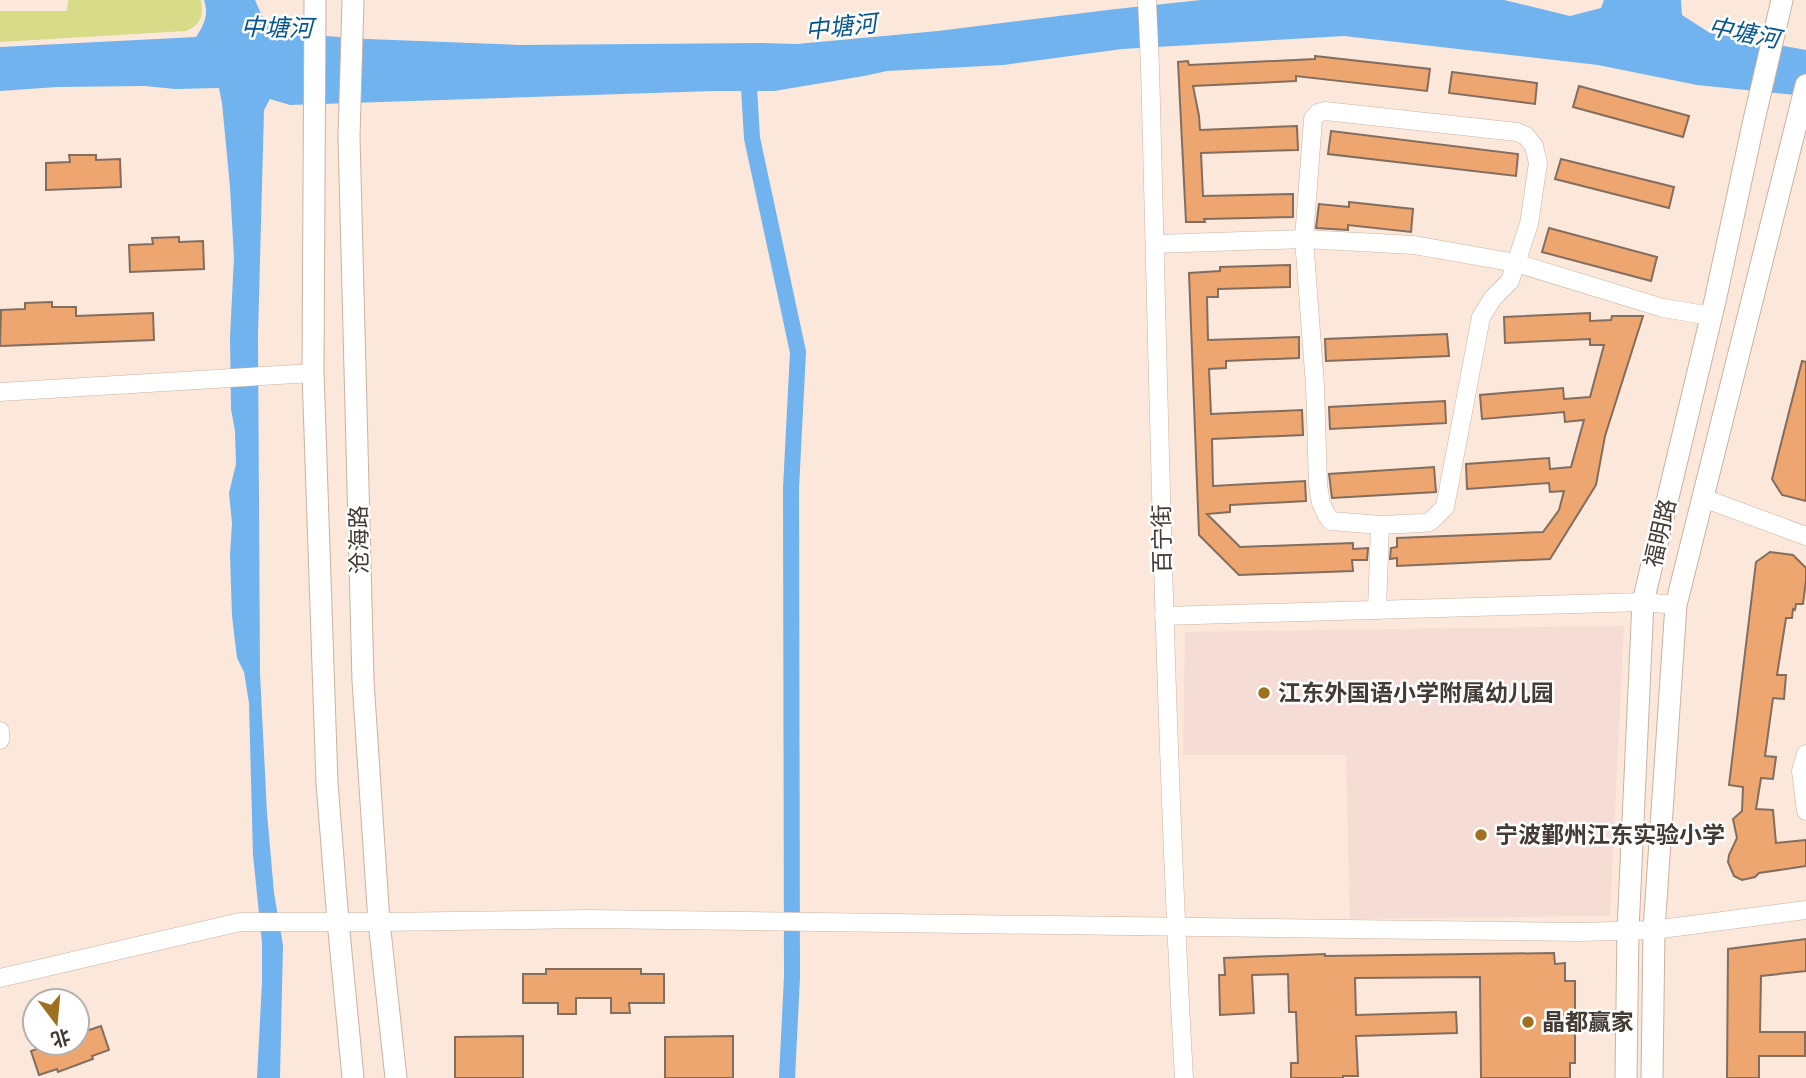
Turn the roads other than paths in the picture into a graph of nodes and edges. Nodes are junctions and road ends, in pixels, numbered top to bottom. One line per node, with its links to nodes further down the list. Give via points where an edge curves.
1 (315, 0): 10 (main road, 沧海路)
2 (353, 0): 25 (main road, 沧海路, via 349,136 363,681)
3 (1147, 0): 7 (street, 百宁街)
4 (1780, 7): 9 (main road, 福明路)
5 (1806, 85): 12 (main road, 福明路)
6 (1304, 239): 7 (street); 8 (street, via 1414,244); 8 (street, via 1313,119 1318,113 1517,132 1534,146 1538,163 1529,225); 13 (street, via 1321,503 1331,521)
7 (1155, 244): 18 (street, 百宁街)
8 (1516, 263): 9 (street, via 1663,308); 13 (street, via 1510,281 1481,317 1445,508 1430,522)
9 (1711, 316): 15 (main road, 福明路)
10 (313, 373): 11 (street); 24 (main road, 沧海路, via 327,783)
11 (0, 392)
12 (1703, 498): 14 (street); 16 (main road, 福明路)
13 (1380, 525): 17 (street)
14 (1806, 536)
15 (1643, 602): 16 (street); 17 (street); 27 (main road, 福明路)
16 (1676, 605): 28 (main road, 福明路)
17 (1377, 610): 18 (street)
18 (1164, 616): 26 (street, 百宁街)
19 (0, 731): 20 (street)
20 (0, 740)
21 (1806, 754): 22 (street, via 1801,771)
22 (1806, 811)
23 (1806, 910): 28 (street)
24 (338, 921): 25 (street); 29 (street, via 240,922); 30 (main road, 沧海路)
25 (379, 922): 26 (street, via 589,919); 31 (main road, 沧海路)
26 (1175, 926): 27 (street); 32 (street, 百宁街)
27 (1628, 930): 28 (street); 33 (main road, 福明路)
28 (1654, 930): 34 (main road, 福明路)
29 (0, 978)
30 (353, 1078)
31 (396, 1078)
32 (1184, 1078)
33 (1626, 1078)
34 (1652, 1078)

